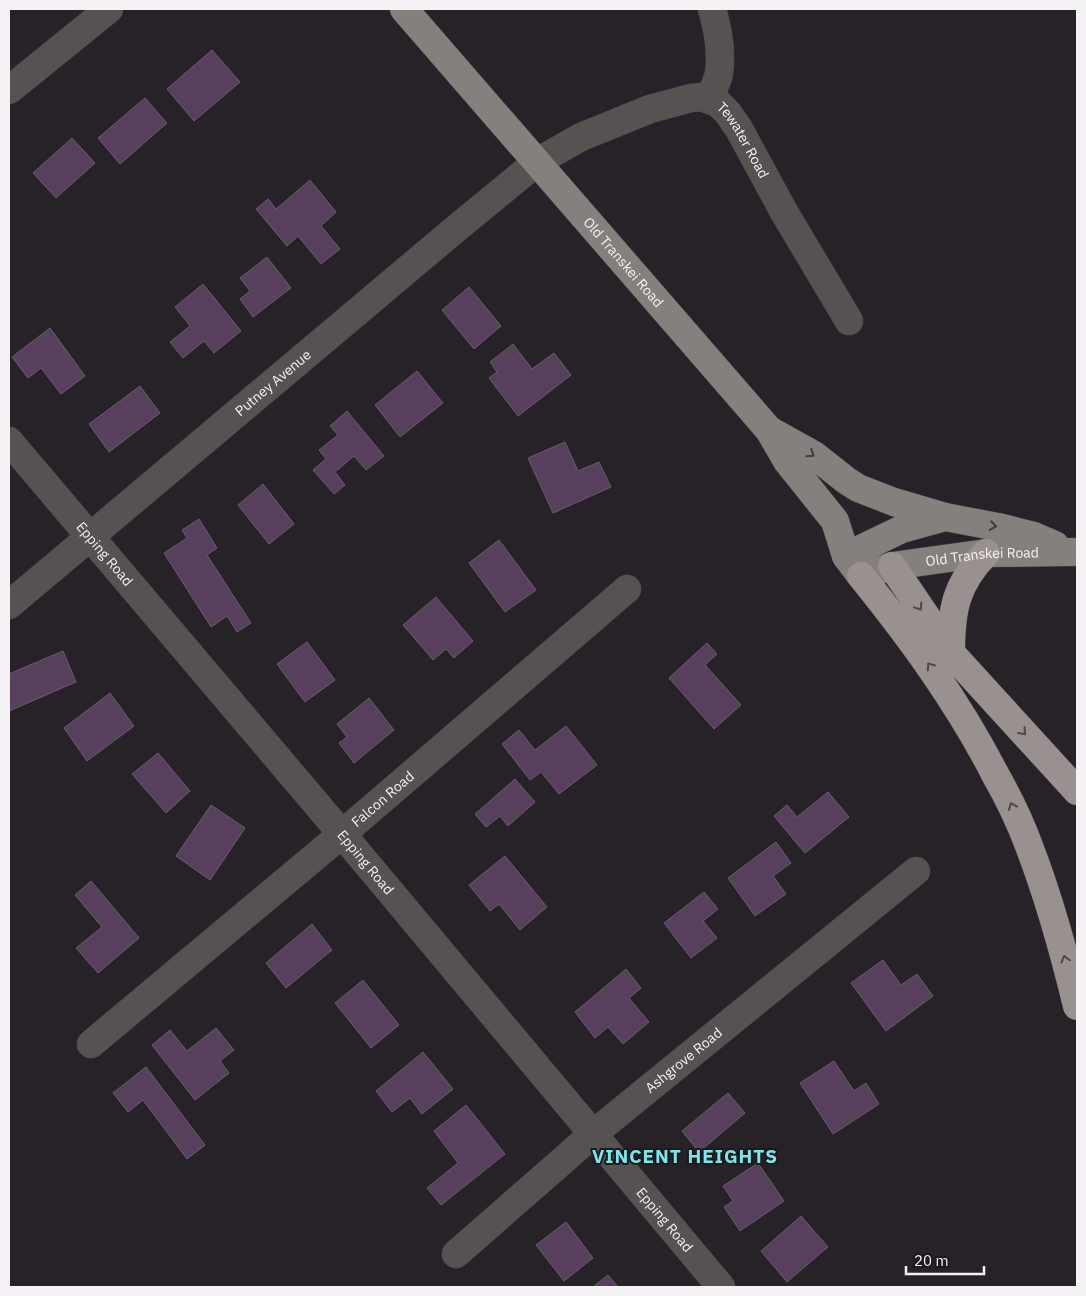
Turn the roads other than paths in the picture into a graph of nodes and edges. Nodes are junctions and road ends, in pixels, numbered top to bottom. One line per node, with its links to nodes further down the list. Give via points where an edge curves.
1 (109, 9): 4 (street)
2 (404, 9): 6 (main road, Old Transkei Road)
3 (712, 9): 5 (street, via 718,29 720,59 719,74)
4 (9, 90)
5 (709, 99): 6 (street, Tewater Road, via 691,98 650,109 581,137); 7 (street, Tewater Road, via 718,103 740,129 784,212)
6 (537, 162): 8 (main road, Old Transkei Road); 12 (street, Putney Avenue)
7 (849, 321)
8 (769, 430): 10 (main road, one-way to 10, via 803,448 858,488); 11 (main road, Old Transkei Road, via 787,461)
9 (9, 441): 12 (street, Epping Road)
10 (945, 517): 13 (main road, Old Transkei Road, via 910,526); 15 (main road, Old Transkei Road, one-way to 15, via 1034,536)
11 (835, 521): 13 (main road, Old Transkei Road); 16 (main road, Old Transkei Road)
12 (90, 537): 19 (street, Putney Avenue); 22 (street, Epping Road)
13 (875, 541): 16 (main road, Old Transkei Road); 17 (main road, Old Transkei Road)
14 (986, 553): 15 (main road, Old Transkei Road); 17 (main road, Old Transkei Road); 20 (highway, via 960,588 953,609)
15 (1075, 553)
16 (853, 566): 17 (main road, Old Transkei Road); 24 (highway, one-way to 16, via 1029,844 1008,798 975,734 944,686)
17 (892, 566): 20 (highway, one-way to 20)
18 (628, 590): 22 (street, Falcon Road)
19 (9, 605)
20 (951, 653): 21 (highway, one-way to 21)
21 (1077, 791)
22 (342, 834): 25 (street, Falcon Road); 26 (street, Epping Road)
23 (916, 871): 26 (street, Ashgrove Road)
24 (1077, 1006)
25 (91, 1044)
26 (594, 1134): 27 (street, Ashgrove Road); 28 (street, Epping Road)
27 (456, 1254)
28 (721, 1287)

